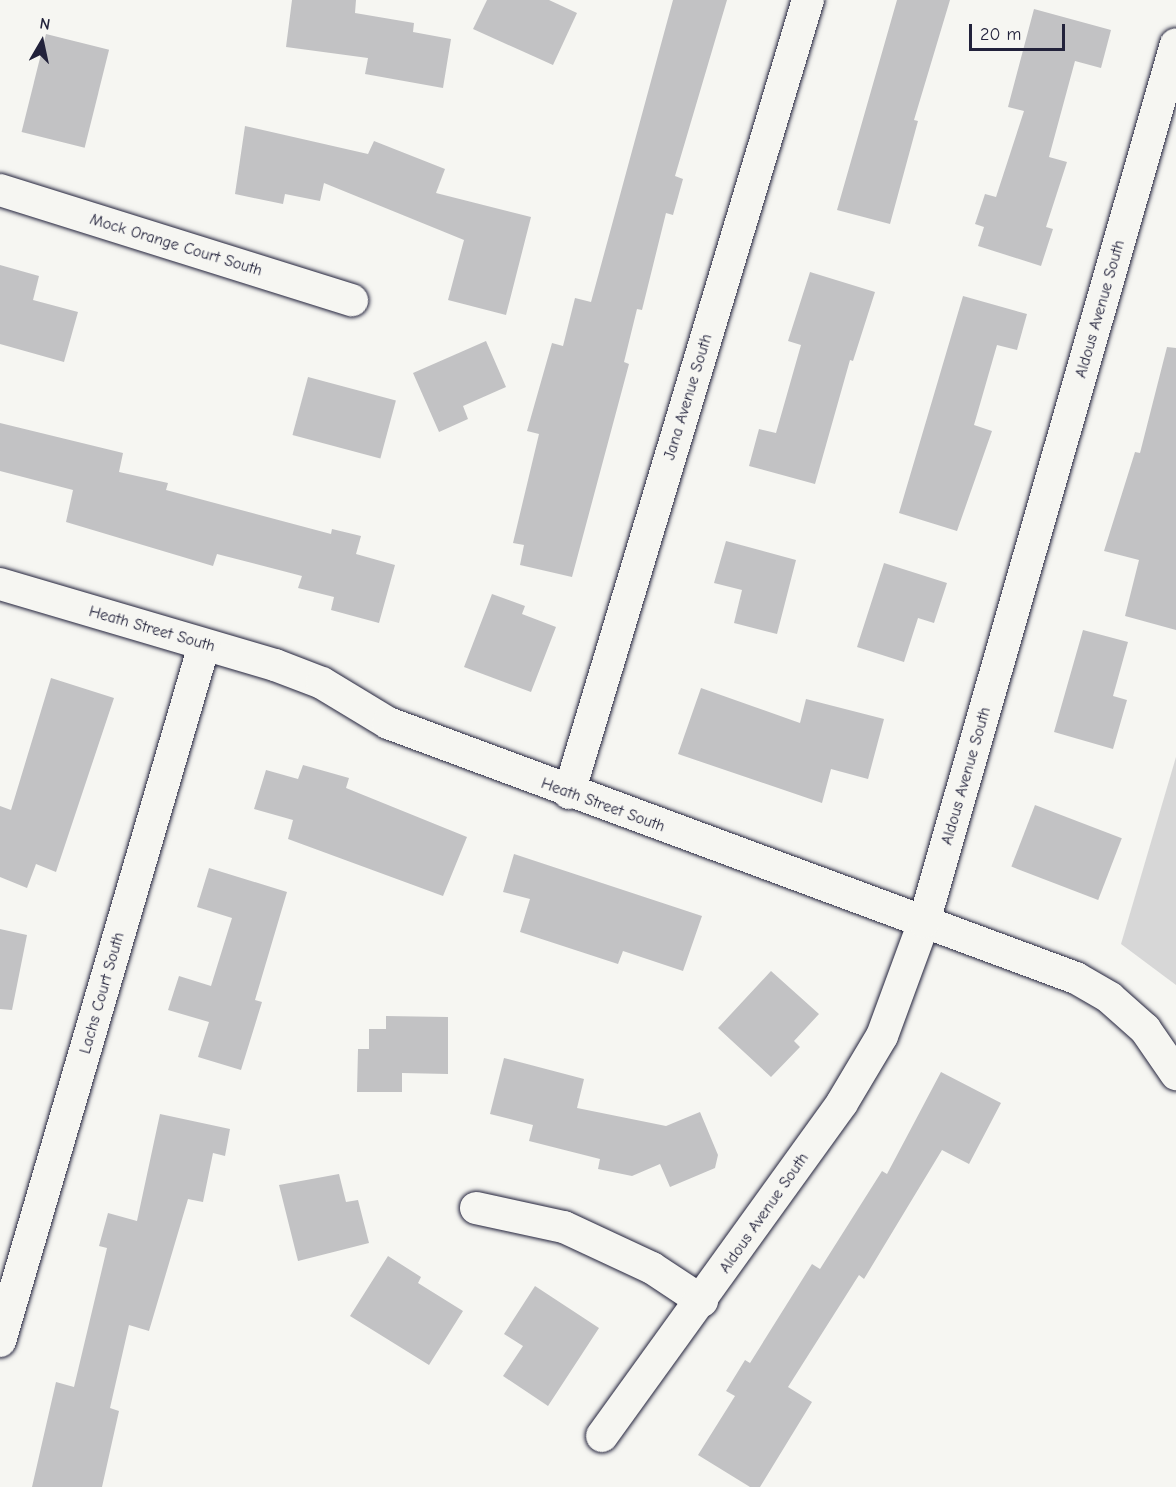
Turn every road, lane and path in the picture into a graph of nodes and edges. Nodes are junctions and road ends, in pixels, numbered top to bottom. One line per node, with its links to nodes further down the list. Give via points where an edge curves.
1 (808, 0): 7 (street, Jana Avenue South)
2 (1176, 44): 8 (street, Aldous Avenue South)
3 (0, 190): 4 (street, Mock Orange Court South)
4 (352, 300)
5 (0, 584): 6 (street, Heath Street South)
6 (204, 645): 7 (street, Heath Street South, via 322,683 388,723); 12 (street, Lachs Court South)
7 (569, 793): 8 (street, Heath Street South)
8 (924, 922): 9 (street, Heath Street South, via 1014,952 1076,978 1110,998 1145,1029); 11 (street, Aldous Avenue South, via 882,1036 842,1103)
9 (1176, 1074)
10 (476, 1209): 11 (street, via 564,1227 652,1268)
11 (702, 1301): 13 (street, Aldous Avenue South)
12 (0, 1341)
13 (602, 1436)

